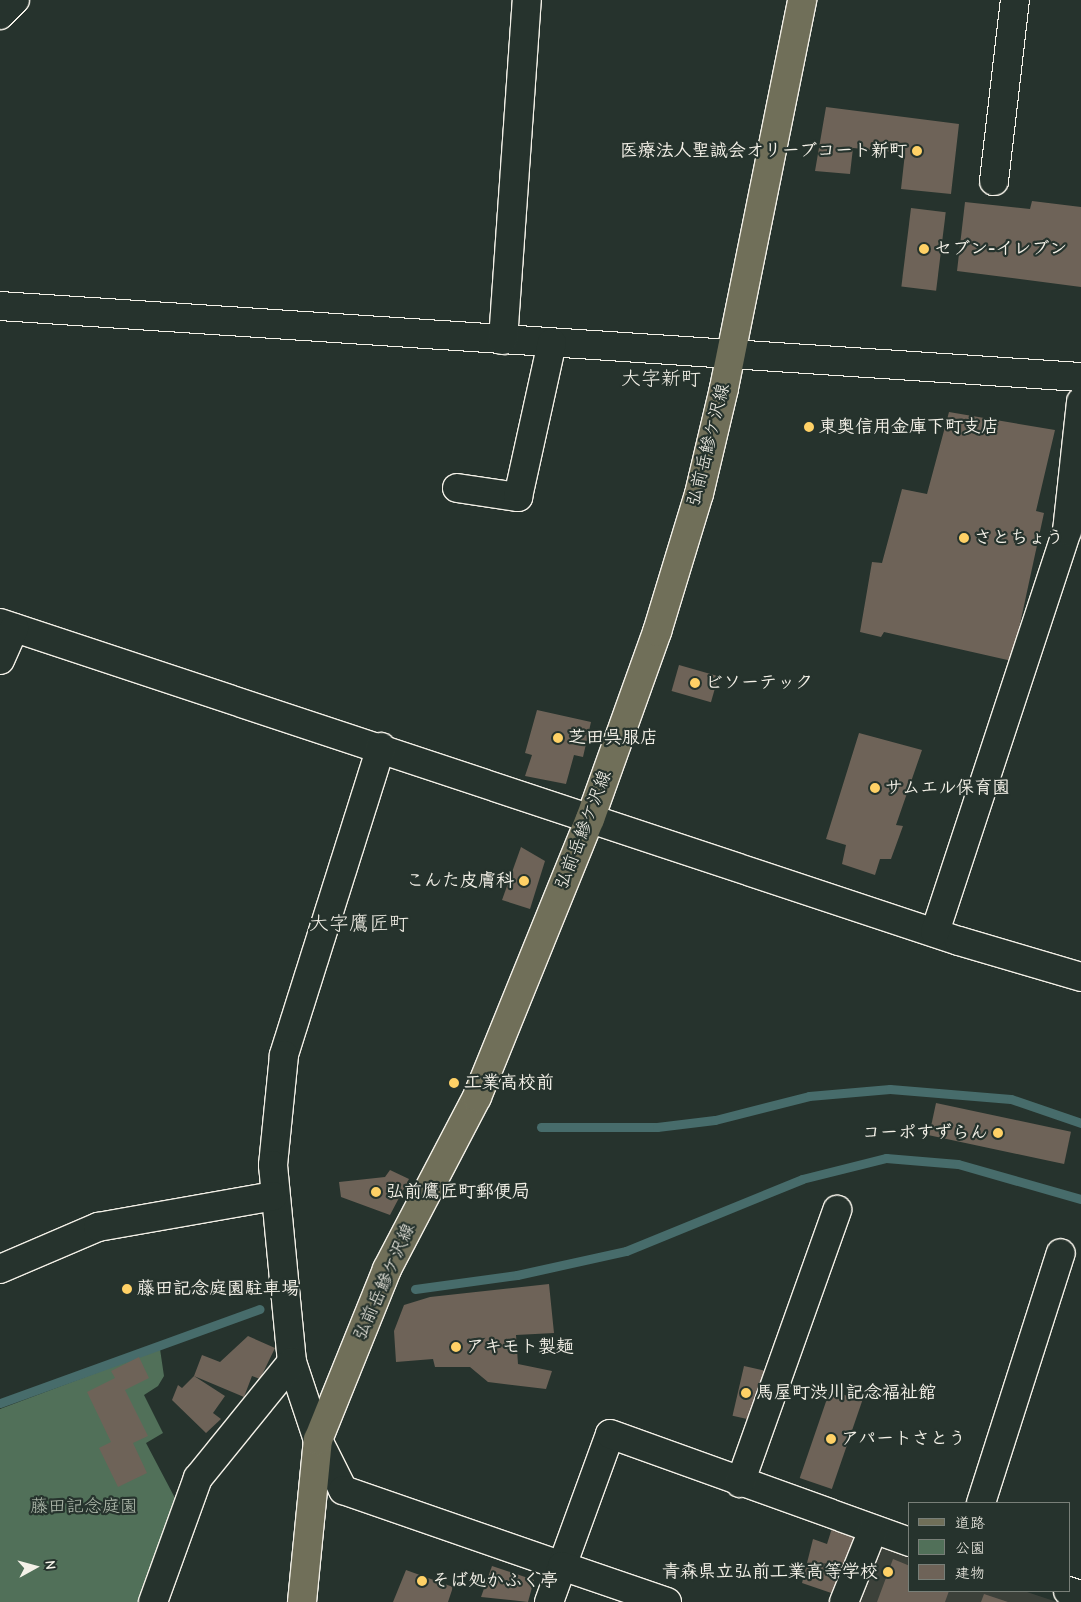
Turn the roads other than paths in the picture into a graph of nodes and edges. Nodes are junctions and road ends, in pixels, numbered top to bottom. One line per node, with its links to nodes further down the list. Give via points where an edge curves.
1 (15, 0): 5 (street)
2 (527, 0): 8 (street)
3 (802, 0): 10 (main road, 弘前岳鰺ケ沢線)
4 (1015, 0): 6 (street)
5 (0, 15)
6 (994, 181)
7 (0, 306): 8 (street)
8 (504, 340): 9 (street)
9 (552, 343): 10 (street); 13 (street, via 518,497)
10 (730, 355): 11 (street); 17 (main road, 弘前岳鰺ケ沢線, via 696,503 657,632)
11 (1081, 377)
12 (1081, 402): 18 (street, via 1067,531)
13 (457, 488)
14 (7, 625): 15 (street); 16 (street)
15 (0, 660)
16 (381, 747): 17 (street); 20 (street, via 284,1055)
17 (590, 819): 18 (street); 25 (main road, 弘前岳鰺ケ沢線, via 477,1096 387,1269)
18 (935, 932): 19 (street)
19 (1081, 977)
20 (273, 1196): 23 (street, via 98,1227); 24 (street)
21 (837, 1210): 26 (street)
22 (1061, 1253): 27 (street)
23 (0, 1269)
24 (292, 1362): 25 (street); 31 (street, via 198,1478)
25 (318, 1440): 30 (street, via 343,1490); 32 (main road, 弘前岳鰺ケ沢線)
26 (740, 1483): 28 (street); 30 (street, via 610,1434)
27 (981, 1502)
28 (873, 1530): 29 (street); 35 (street)
29 (908, 1541)
30 (562, 1566): 33 (street); 34 (street)
31 (153, 1602)
32 (302, 1602)
33 (549, 1602)
34 (667, 1602)
35 (844, 1602)

